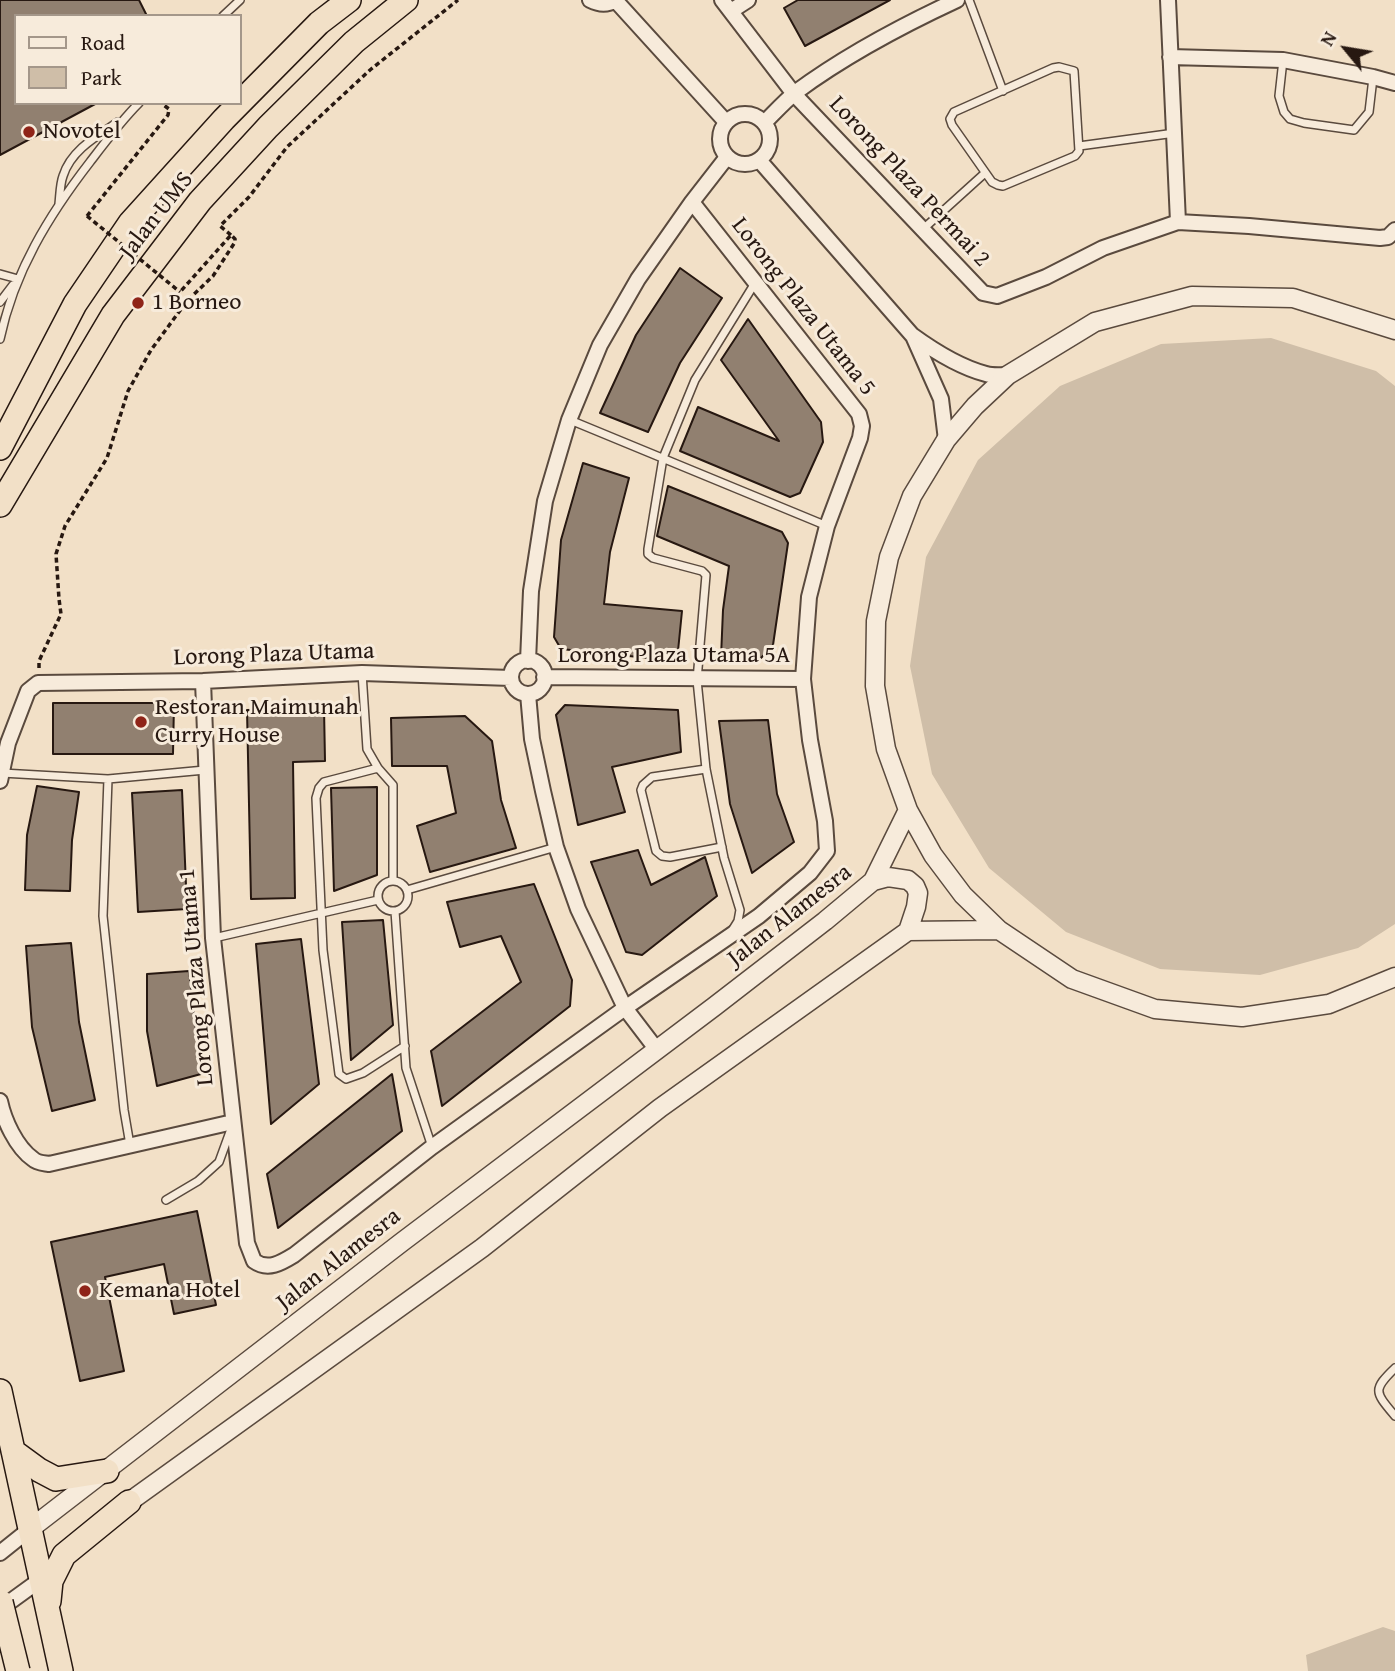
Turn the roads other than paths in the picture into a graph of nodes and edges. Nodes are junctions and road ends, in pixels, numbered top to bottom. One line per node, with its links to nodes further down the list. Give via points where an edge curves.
1 (240, 0): 11 (lane)
2 (406, 0): 46 (highway, Jalan UMS, via 354,42 200,201 113,315)
3 (590, 0): 4 (street, via 602,5)
4 (616, 0): 22 (street)
5 (748, 0): 10 (street)
6 (957, 0): 17 (street, Lorong Plaza Permai 2, via 906,23)
7 (969, 0): 16 (lane)
8 (1168, 0): 12 (street)
9 (345, 2): 18 (highway, Jalan UMS, via 318,23)
10 (727, 6): 17 (street)
11 (225, 14)
12 (1170, 57): 13 (street); 24 (street)
13 (1283, 60): 14 (street); 14 (lane, via 1279,96 1283,112 1304,123 1354,130 1369,113)
14 (1373, 77): 15 (street)
15 (1395, 83)
16 (1003, 91): 25 (lane, via 1053,68 1074,71); 28 (lane, via 954,112 950,119)
17 (794, 94): 23 (street, Lorong Plaza Permai 2); 32 (street, Lorong Plaza Permai 2)
18 (242, 101)
19 (137, 105): 21 (lane)
20 (238, 105): 44 (highway, Jalan UMS, via 130,223 75,304)
21 (122, 120): 30 (lane); 30 (lane, via 74,155 63,175)
22 (726, 121): 23 (street, via 750,114); 26 (street, via 720,135)
23 (765, 122): 27 (street, via 771,138)
24 (1175, 133): 25 (lane); 31 (street)
25 (1079, 146): 28 (lane, via 1075,156 1003,186)
26 (727, 157): 27 (street, via 743,164); 29 (street)
27 (759, 160): 39 (street)
28 (985, 173): 32 (lane)
29 (692, 202): 36 (street, Lorong Plaza Utama 5); 42 (street, via 638,279 600,345)
30 (59, 204): 35 (lane)
31 (1178, 222): 32 (street, Lorong Plaza Permai 2, via 1103,248 997,296 983,293); 33 (street, Lorong Plaza Permai 2, via 1380,238)
32 (922, 230)
33 (1395, 230)
34 (0, 274): 35 (lane)
35 (18, 279): 37 (lane); 40 (lane)
36 (755, 282): 45 (lane, via 695,380); 48 (street, Lorong Plaza Utama 5, via 859,414 860,438)
37 (0, 302)
38 (1393, 326): 41 (street, via 1293,298 1192,296 1095,323)
39 (912, 335): 41 (street, via 965,366); 43 (street, via 940,399)
40 (0, 339)
41 (1008, 375): 43 (street)
42 (569, 420): 45 (lane); 49 (street, via 545,501 531,591)
43 (946, 440): 62 (street, via 912,496 888,557 876,621 875,685 886,750)
44 (1, 446)
45 (663, 458): 48 (lane); 54 (lane, via 648,554 705,572)
46 (2, 501): 47 (highway)
47 (0, 522)
48 (827, 526): 53 (street, Lorong Plaza Utama 5, via 809,597)
49 (528, 660): 51 (street, via 541,668); 52 (street, via 514,667)
50 (362, 673): 52 (street, Lorong Plaza Utama); 55 (street, Lorong Plaza Utama); 57 (lane, via 368,749)
51 (544, 677): 54 (street, Lorong Plaza Utama 5A); 56 (street, via 541,687)
52 (511, 678): 56 (street, via 514,688)
53 (803, 679): 54 (street, Lorong Plaza Utama 5A); 73 (street, Lorong Plaza Utama 5, via 827,850 810,873)
54 (697, 680): 58 (lane)
55 (203, 681): 59 (street, Lorong Plaza Utama 1); 60 (street, Lorong Plaza Utama, via 38,683 28,691 8,743)
56 (528, 694): 63 (street, via 532,739)
57 (378, 768): 65 (lane, via 393,785); 70 (lane, via 324,782 319,788)
58 (706, 769): 64 (lane); 64 (lane, via 652,777 641,790 656,851 662,856)
59 (205, 770): 61 (lane); 74 (street, Lorong Plaza Utama 1)
60 (1, 777): 61 (lane)
61 (108, 779): 81 (lane, via 103,916)
62 (908, 810): 66 (street); 71 (street, via 940,865)
63 (556, 847): 67 (lane); 76 (street, via 578,909)
64 (722, 847): 73 (lane, via 740,910)
65 (393, 881): 67 (lane); 68 (lane, via 381,887)
66 (873, 881): 72 (street, Jalan Alamesra, via 888,877 915,886 916,907); 78 (street, Jalan Alamesra)
67 (407, 890): 69 (lane, via 408,901)
68 (378, 900): 69 (lane, via 386,910); 70 (lane)
69 (395, 911): 77 (lane)
70 (320, 914): 74 (lane); 77 (lane, via 339,1074 346,1079 363,1073)
71 (999, 930): 72 (street); 75 (street, via 1072,979 1155,1009 1242,1017 1329,1004)
72 (908, 931): 90 (street, via 660,1108 482,1248)
73 (729, 936): 76 (street, Lorong Plaza Utama 5)
74 (213, 938): 80 (street, Lorong Plaza Utama 1)
75 (1395, 977)
76 (625, 1008): 78 (street); 82 (street, Lorong Plaza Utama 5)
77 (405, 1046): 82 (lane, via 406,1068)
78 (657, 1050): 89 (street, Jalan Alamesra)
79 (0, 1101): 81 (street, via 11,1132 35,1162 49,1164)
80 (233, 1122): 81 (street); 83 (lane, via 219,1162); 84 (street, Lorong Plaza Utama 1, via 247,1243)
81 (130, 1145)
82 (432, 1147): 84 (street, Lorong Plaza Utama 5, via 294,1255 274,1266)
83 (166, 1200)
84 (258, 1265)
85 (1395, 1368): 87 (lane, via 1378,1390)
86 (0, 1391): 88 (highway)
87 (1395, 1416)
88 (13, 1451): 89 (highway, via 56,1479); 91 (highway)
89 (107, 1471): 91 (street, Jalan Alamesra)
90 (129, 1502): 96 (highway, via 64,1556 51,1581)
91 (30, 1529): 92 (street); 93 (highway)
92 (0, 1553)
93 (40, 1580): 95 (street); 96 (highway)
94 (0, 1596): 97 (highway, bridge)
95 (0, 1609)
96 (47, 1611): 98 (highway)
97 (18, 1671)
98 (61, 1671)

